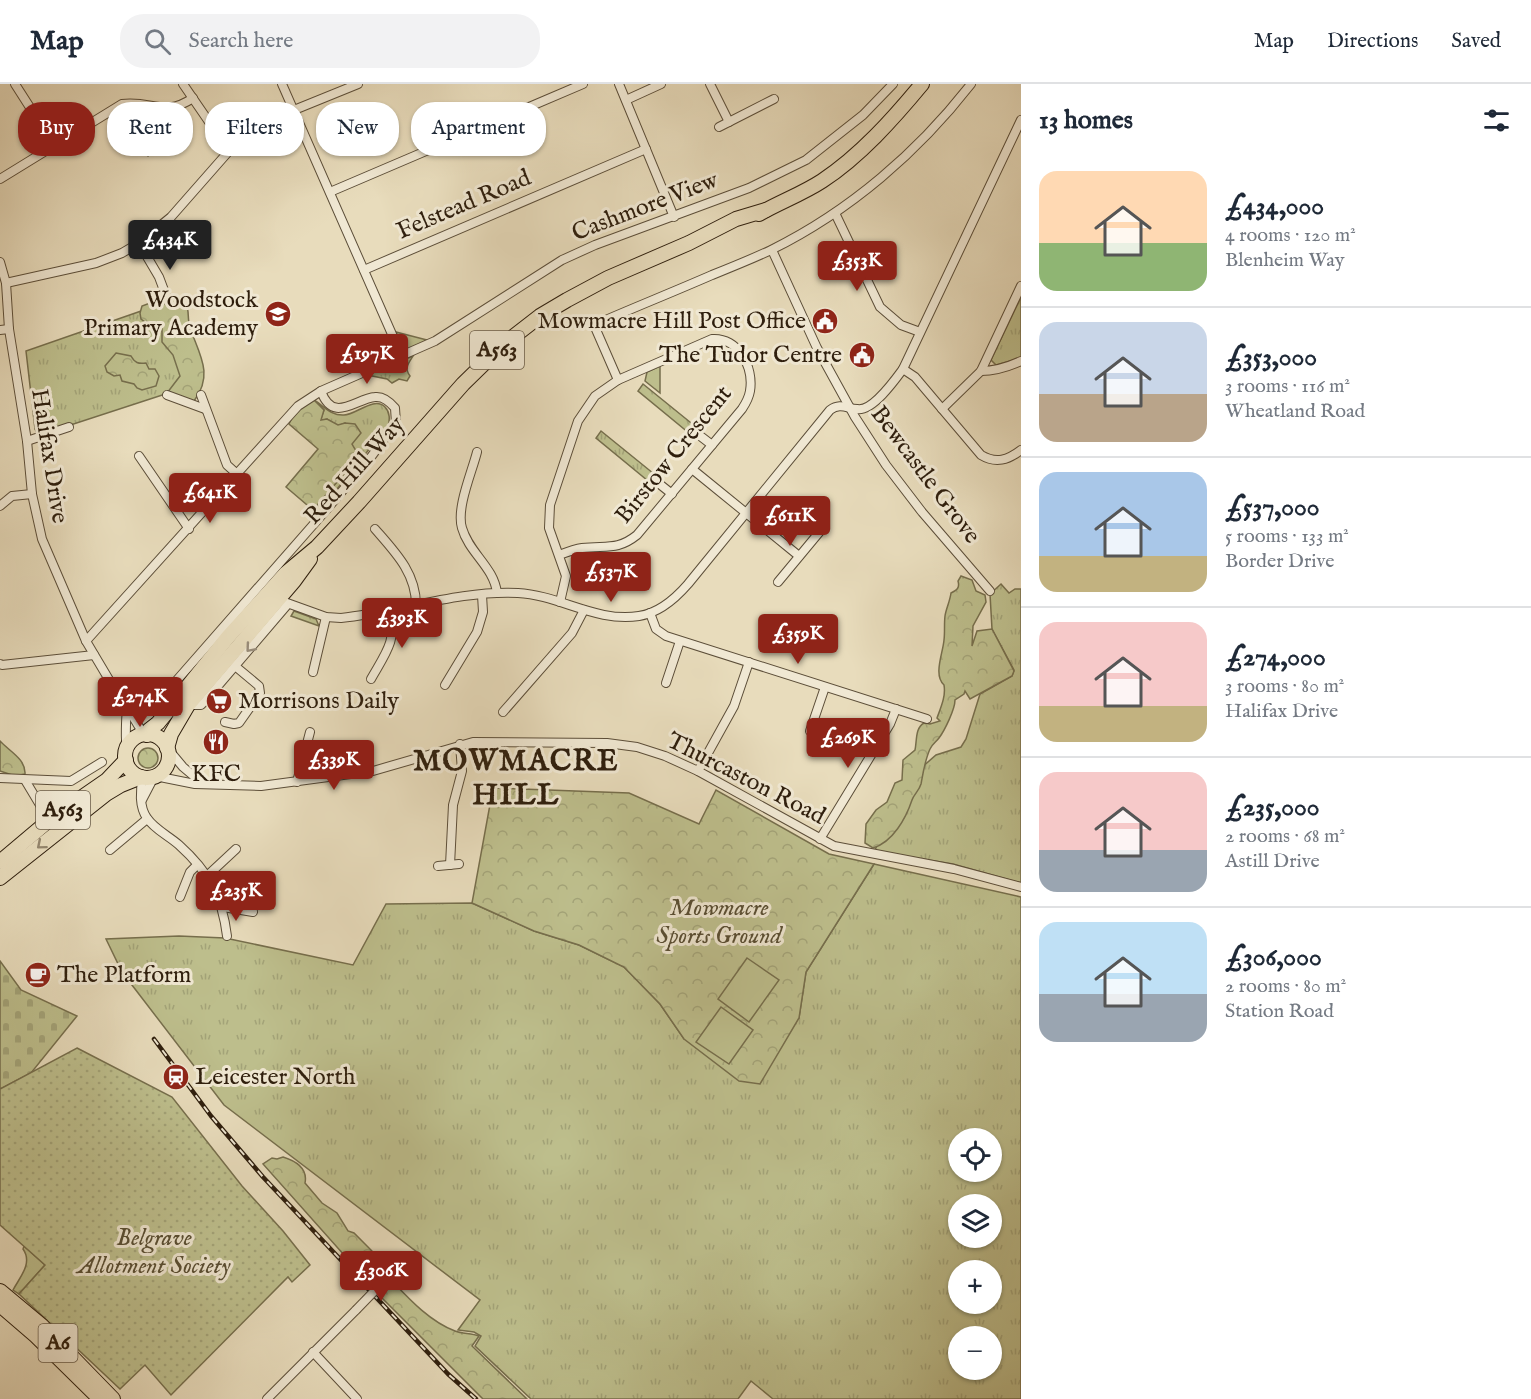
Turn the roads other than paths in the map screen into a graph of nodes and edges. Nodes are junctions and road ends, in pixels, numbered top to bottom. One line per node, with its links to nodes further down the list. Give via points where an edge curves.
1 (15, 84): 15 (street)
2 (183, 84): 12 (street)
3 (282, 84): 16 (street)
4 (357, 84): 17 (street)
5 (583, 84): 28 (street)
6 (619, 84): 14 (street)
7 (661, 84): 14 (street)
8 (710, 84): 21 (street)
9 (922, 84): 75 (highway, Red Hill Way / A563, via 880,132 824,180 733,228 608,278 540,316 504,344 463,384 360,502 286,573)
10 (971, 84): 29 (street, via 922,141)
11 (890, 85): 30 (street, Cashmore View, via 863,115 806,160)
12 (193, 98): 18 (street); 19 (street, via 175,108 122,104)
13 (774, 99): 21 (street)
14 (626, 100): 24 (street)
15 (27, 102)
16 (290, 102)
17 (304, 107)
18 (205, 116)
19 (95, 120)
20 (1021, 120): 40 (street)
21 (729, 122): 22 (street)
22 (719, 127)
23 (304, 134): 28 (street)
24 (646, 149): 30 (street); 34 (street, Felstead Road)
25 (37, 156): 27 (street)
26 (225, 156): 31 (street, via 171,217)
27 (0, 179)
28 (330, 192): 34 (street)
29 (835, 213): 32 (street); 40 (street, via 880,307 901,325)
30 (675, 217): 41 (street, Cashmore View, via 562,260 435,341)
31 (139, 243): 35 (street, via 96,263); 37 (street)
32 (772, 250): 45 (street, via 594,325); 49 (street, Bewcastle Grove, via 817,348)
33 (0, 264): 35 (street, Halifax Drive)
34 (364, 270): 41 (street)
35 (6, 284): 38 (street, Halifax Drive)
36 (1021, 286): 44 (street)
37 (168, 301)
38 (9, 329): 39 (street); 54 (street, Halifax Drive)
39 (0, 330)
40 (920, 332): 43 (street)
41 (402, 357): 46 (street, Cashmore View)
42 (1021, 361): 44 (street)
43 (903, 369): 49 (street, via 868,406 857,410); 50 (street)
44 (981, 371): 50 (street)
45 (618, 380): 55 (street, Birstow Crescent, via 712,339 729,341 740,351 751,389 742,409); 69 (street, via 588,404 572,437 550,505 549,528)
46 (321, 391): 60 (street, Cashmore View, via 298,406); 93 (street, via 329,402 342,408 383,398 395,408 396,423)
47 (167, 395): 51 (street)
48 (201, 395): 51 (street)
49 (850, 407): 65 (street, via 836,406 830,410); 72 (street, Bewcastle Grove, via 886,465)
50 (942, 408): 56 (street, via 986,458 1005,459)
51 (205, 409): 60 (street, via 227,465)
52 (69, 427): 54 (street)
53 (699, 435): 55 (street)
54 (27, 441): 62 (street, Halifax Drive)
55 (712, 445): 59 (street, Birstow Crescent)
56 (1021, 450)
57 (477, 452): 73 (street, via 461,520 466,536 494,577)
58 (139, 456): 66 (street)
59 (692, 469): 63 (street, Birstow Crescent); 65 (street)
60 (237, 474): 66 (street, Cashmore View)
61 (657, 482): 63 (street)
62 (32, 494): 64 (street, via 12,496); 82 (street, Halifax Drive, via 42,539)
63 (672, 494): 69 (street, Birstow Crescent, via 627,543 580,548)
64 (0, 506)
65 (746, 513): 70 (street); 80 (street, via 679,595)
66 (189, 529): 82 (street, Cashmore View)
67 (375, 529): 77 (street, via 406,567 413,580)
68 (822, 529): 70 (street)
69 (559, 555): 76 (street, via 566,576)
70 (800, 556): 71 (street)
71 (778, 582)
72 (990, 591)
73 (497, 593): 74 (street); 76 (street, via 537,595)
74 (482, 594): 77 (street); 90 (street, via 481,623)
75 (277, 599): 81 (street); 87 (street, one-way to 87); 93 (highway, Red Hill Way / A563, via 228,637)
76 (560, 602): 78 (street)
77 (416, 605): 79 (street)
78 (584, 610): 80 (street, via 618,617); 97 (street, via 572,633)
79 (391, 611): 81 (street); 89 (street, via 392,640)
80 (650, 613): 83 (street, via 661,634)
81 (326, 617): 88 (street)
82 (86, 641): 84 (street, Halifax Drive)
83 (680, 641): 85 (street); 91 (street)
84 (94, 655): 86 (street); 95 (street, Halifax Drive)
85 (749, 662): 92 (street); 107 (street, via 734,705)
86 (0, 664)
87 (235, 666): 93 (street, via 201,705); 99 (street, via 259,686 260,693 239,723)
88 (313, 672)
89 (371, 679)
90 (449, 683)
91 (666, 683)
92 (825, 687): 94 (street); 100 (street)
93 (181, 695): 96 (street); 102 (highway, Red Hill Way / A563); 104 (highway, Red Hill Way / A563)
94 (896, 709): 98 (street); 115 (street)
95 (127, 710): 102 (street, Halifax Drive); 105 (street)
96 (153, 710)
97 (504, 712)
98 (927, 719)
99 (225, 722)
100 (810, 731)
101 (310, 732): 111 (street)
102 (146, 735): 104 (highway, via 159,738); 105 (highway, via 133,740)
103 (460, 744): 107 (street, Thurcaston Road, via 607,743 637,747); 111 (street, Thurcaston Road, via 381,770); 120 (street, via 462,771 453,805 454,865)
104 (167, 748): 108 (highway, via 165,768); 112 (street)
105 (126, 754): 108 (highway, via 131,771); 113 (highway, A563, via 107,780)
106 (102, 762): 110 (street, via 71,781)
107 (698, 771): 115 (street, Thurcaston Road)
108 (148, 777): 112 (street); 114 (street, via 142,800); 122 (highway, A563, one-way to 122, via 106,794)
109 (0, 778): 110 (street)
110 (26, 780): 113 (street)
111 (297, 782): 112 (street, Thurcaston Road, via 261,786)
112 (202, 783)
113 (52, 818): 118 (highway, A563)
114 (147, 819): 117 (street); 119 (street)
115 (820, 839): 123 (street, Thurcaston Road, via 846,850 954,869)
116 (236, 849): 121 (street)
117 (110, 850)
118 (0, 862)
119 (197, 865): 121 (street); 124 (street)
120 (438, 866)
121 (207, 876): 125 (street)
122 (0, 878)
123 (1021, 887)
124 (180, 897)
125 (223, 907): 126 (street); 127 (street)
126 (254, 912)
127 (227, 936)
128 (388, 1277): 131 (street, bridge)
129 (0, 1291): 133 (highway, A6, via 42,1326)
130 (0, 1305): 132 (highway, A6)
131 (313, 1352): 134 (street); 135 (street)
132 (100, 1399)
133 (113, 1399)
134 (267, 1399)
135 (357, 1399)

